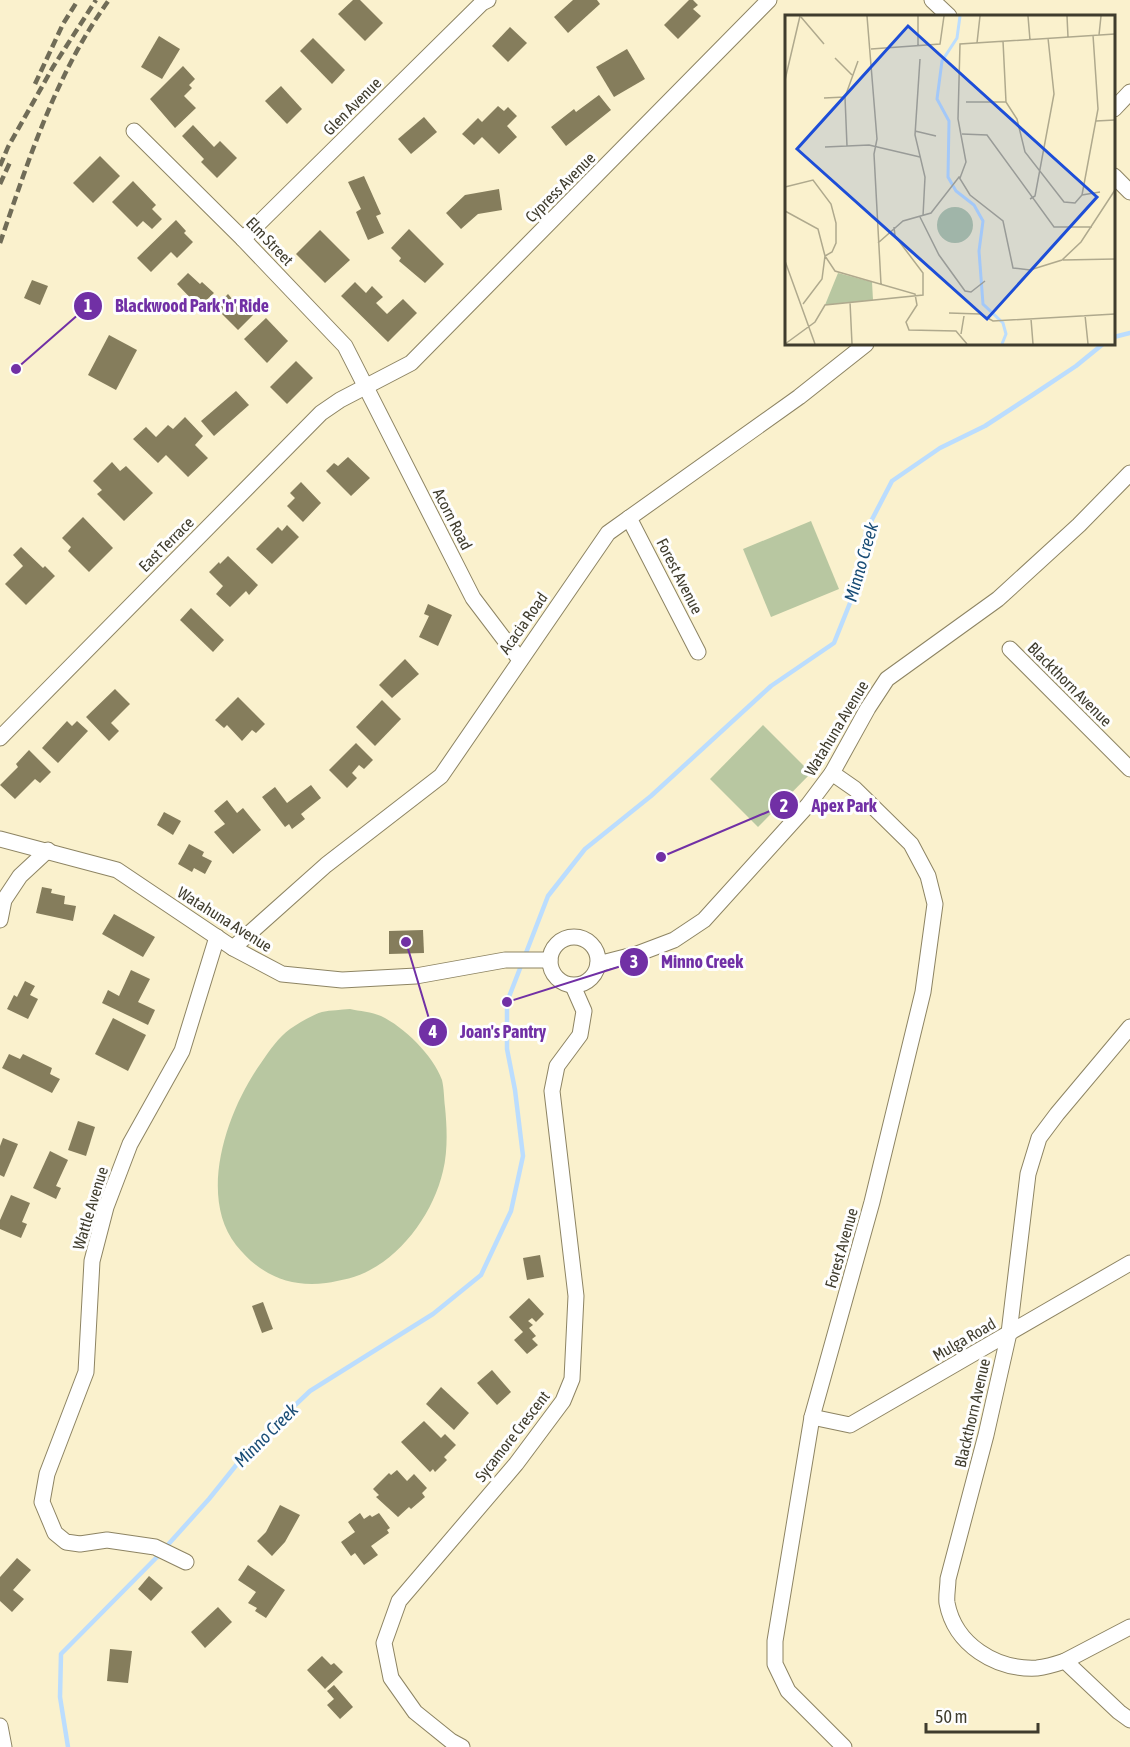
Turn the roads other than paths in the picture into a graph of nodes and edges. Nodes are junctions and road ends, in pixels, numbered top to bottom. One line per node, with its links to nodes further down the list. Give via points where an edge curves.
1 (769, 0): 12 (street, Cypress Avenue, via 411,363)
2 (932, 0): 4 (street)
3 (483, 1): 10 (street, Glen Avenue)
4 (948, 15)
5 (1130, 92): 6 (street)
6 (1115, 107)
7 (134, 130): 10 (street, Elm Street)
8 (1115, 178): 9 (street)
9 (1130, 192)
10 (243, 239): 12 (street, Elm Street, via 345,346)
11 (865, 345): 14 (street, Acacia Road, via 799,397)
12 (367, 386): 17 (street, Acorn Road, via 473,598); 18 (street, East Terrace, via 321,413)
13 (1130, 473): 20 (street, Watahuna Avenue, via 998,599 887,680)
14 (629, 518): 16 (street, Forest Avenue); 17 (street, Acacia Road, via 608,533)
15 (1010, 649): 19 (street, Blackthorn Avenue)
16 (698, 652)
17 (520, 660): 25 (street, Acacia Road, via 441,776 326,865)
18 (0, 738)
19 (1130, 770)
20 (832, 773): 27 (street, Watahuna Avenue, via 704,920 674,940); 32 (street, Forest Avenue, via 855,789 911,844 928,876 935,904 918,1015 872,1202)
21 (0, 839): 22 (street, Watahuna Avenue)
22 (48, 850): 23 (street, via 20,876 4,900); 24 (street, Watahuna Avenue, via 117,870)
23 (0, 920)
24 (217, 937): 25 (street, Watahuna Avenue); 33 (street, Wattle Avenue, via 182,1051 130,1144 106,1207 92,1261 86,1372 47,1474 42,1502 55,1533 66,1542 106,1540 155,1548)
25 (233, 948): 26 (street, Watahuna Avenue, via 282,974 342,980 416,976 513,960)
26 (542, 960): 27 (street, via 556,945 574,937 590,943); 28 (street, via 558,980)
27 (598, 964): 28 (street, via 591,979)
28 (573, 986): 39 (street, Sycamore Crescent, via 584,1011 580,1035 557,1066 552,1091 576,1296 572,1379 563,1401 516,1464 399,1600 384,1643 392,1678 415,1712)
29 (1130, 1027): 31 (street, Blackthorn Avenue, via 1039,1138 1028,1174)
30 (1130, 1263): 31 (street, Mulga Road)
31 (1009, 1333): 32 (street, Mulga Road, via 850,1425); 35 (street, Blackthorn Avenue, via 948,1580 947,1602 955,1627 973,1648 995,1662 1040,1668)
32 (812, 1417): 40 (street, Forest Avenue, via 775,1641 775,1664 788,1691)
33 (186, 1562)
34 (1130, 1627): 35 (street, Blackthorn Avenue)
35 (1065, 1661): 36 (street)
36 (1130, 1720)
37 (0, 1726): 38 (street)
38 (4, 1747)
39 (462, 1747)
40 (844, 1747)

